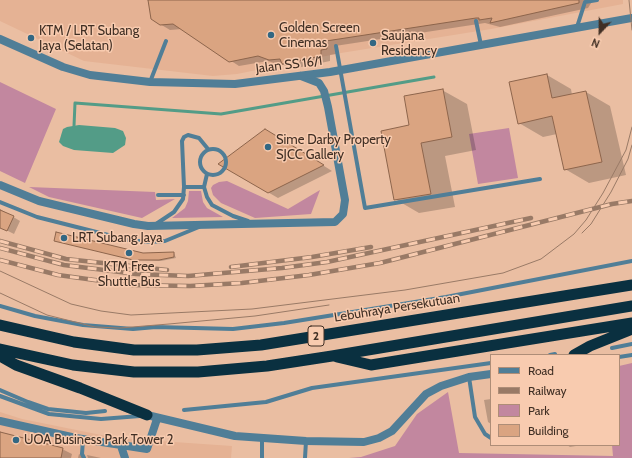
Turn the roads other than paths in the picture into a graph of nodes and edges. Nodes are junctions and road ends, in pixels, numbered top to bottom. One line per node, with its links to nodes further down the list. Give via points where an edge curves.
1 (597, 0): 4 (lane, via 585,2)
2 (632, 18): 4 (street, Jalan SS 16/1)
3 (476, 21): 7 (lane)
4 (577, 27): 7 (street, Jalan SS 16/1)
5 (0, 39): 11 (street, Jalan SS 16/1, via 63,67 90,75)
6 (166, 41): 11 (lane)
7 (481, 45): 9 (street, Jalan SS 16/1)
8 (336, 46): 9 (lane)
9 (342, 70): 10 (street, Jalan SS 16/1); 14 (lane, via 365,208)
10 (301, 76): 11 (street, Jalan SS 16/1, via 235,84); 21 (street, via 322,86 328,107 345,200 341,217 335,222)
11 (150, 82)
12 (208, 149): 13 (lane, via 201,161); 13 (lane, via 215,148 222,152 225,165 219,174); 16 (lane, via 199,138 188,135 184,137)
13 (206, 174): 17 (lane)
14 (540, 179)
15 (0, 185): 22 (street, via 38,201 134,224)
16 (184, 187): 17 (lane); 19 (lane)
17 (204, 187): 21 (lane, via 212,205)
18 (158, 195): 19 (lane)
19 (184, 195): 22 (lane, via 178,207)
20 (0, 202): 23 (lane, via 37,217 142,242 165,241)
21 (252, 223): 23 (street)
22 (154, 225): 23 (street)
23 (204, 225)
24 (632, 261): 26 (lane, via 431,299 232,329 133,329 83,325)
25 (632, 285): 29 (highway, Lebuhraya Persekutuan / 2, via 261,345 197,350 127,349 74,342)
26 (0, 306)
27 (632, 306): 37 (highway, 2)
28 (632, 323): 37 (highway, via 371,366)
29 (0, 325)
30 (632, 329): 34 (highway)
31 (632, 344): 32 (lane)
32 (612, 348)
33 (0, 349): 37 (highway, 2, via 73,365 134,372 198,372 267,366)
34 (576, 354)
35 (632, 355): 38 (lane)
36 (0, 356): 46 (highway, via 16,365)
37 (332, 356)
38 (620, 357)
39 (490, 363): 45 (lane, via 312,388 266,402)
40 (490, 374): 41 (street)
41 (469, 377): 48 (lane, via 475,417 485,434); 51 (street, via 426,394 392,431 379,438 364,442)
42 (0, 390): 44 (lane, via 48,409 86,413)
43 (0, 396): 46 (lane, via 49,414 68,417)
44 (105, 410)
45 (184, 410)
46 (152, 417): 49 (street, via 228,435); 52 (street, via 147,449)
47 (0, 421): 50 (street)
48 (490, 437)
49 (262, 438): 51 (street); 55 (lane)
50 (83, 440): 52 (street); 53 (lane)
51 (306, 441): 56 (lane)
52 (121, 446): 54 (street)
53 (84, 458)
54 (125, 458)
55 (262, 458)
56 (305, 458)

